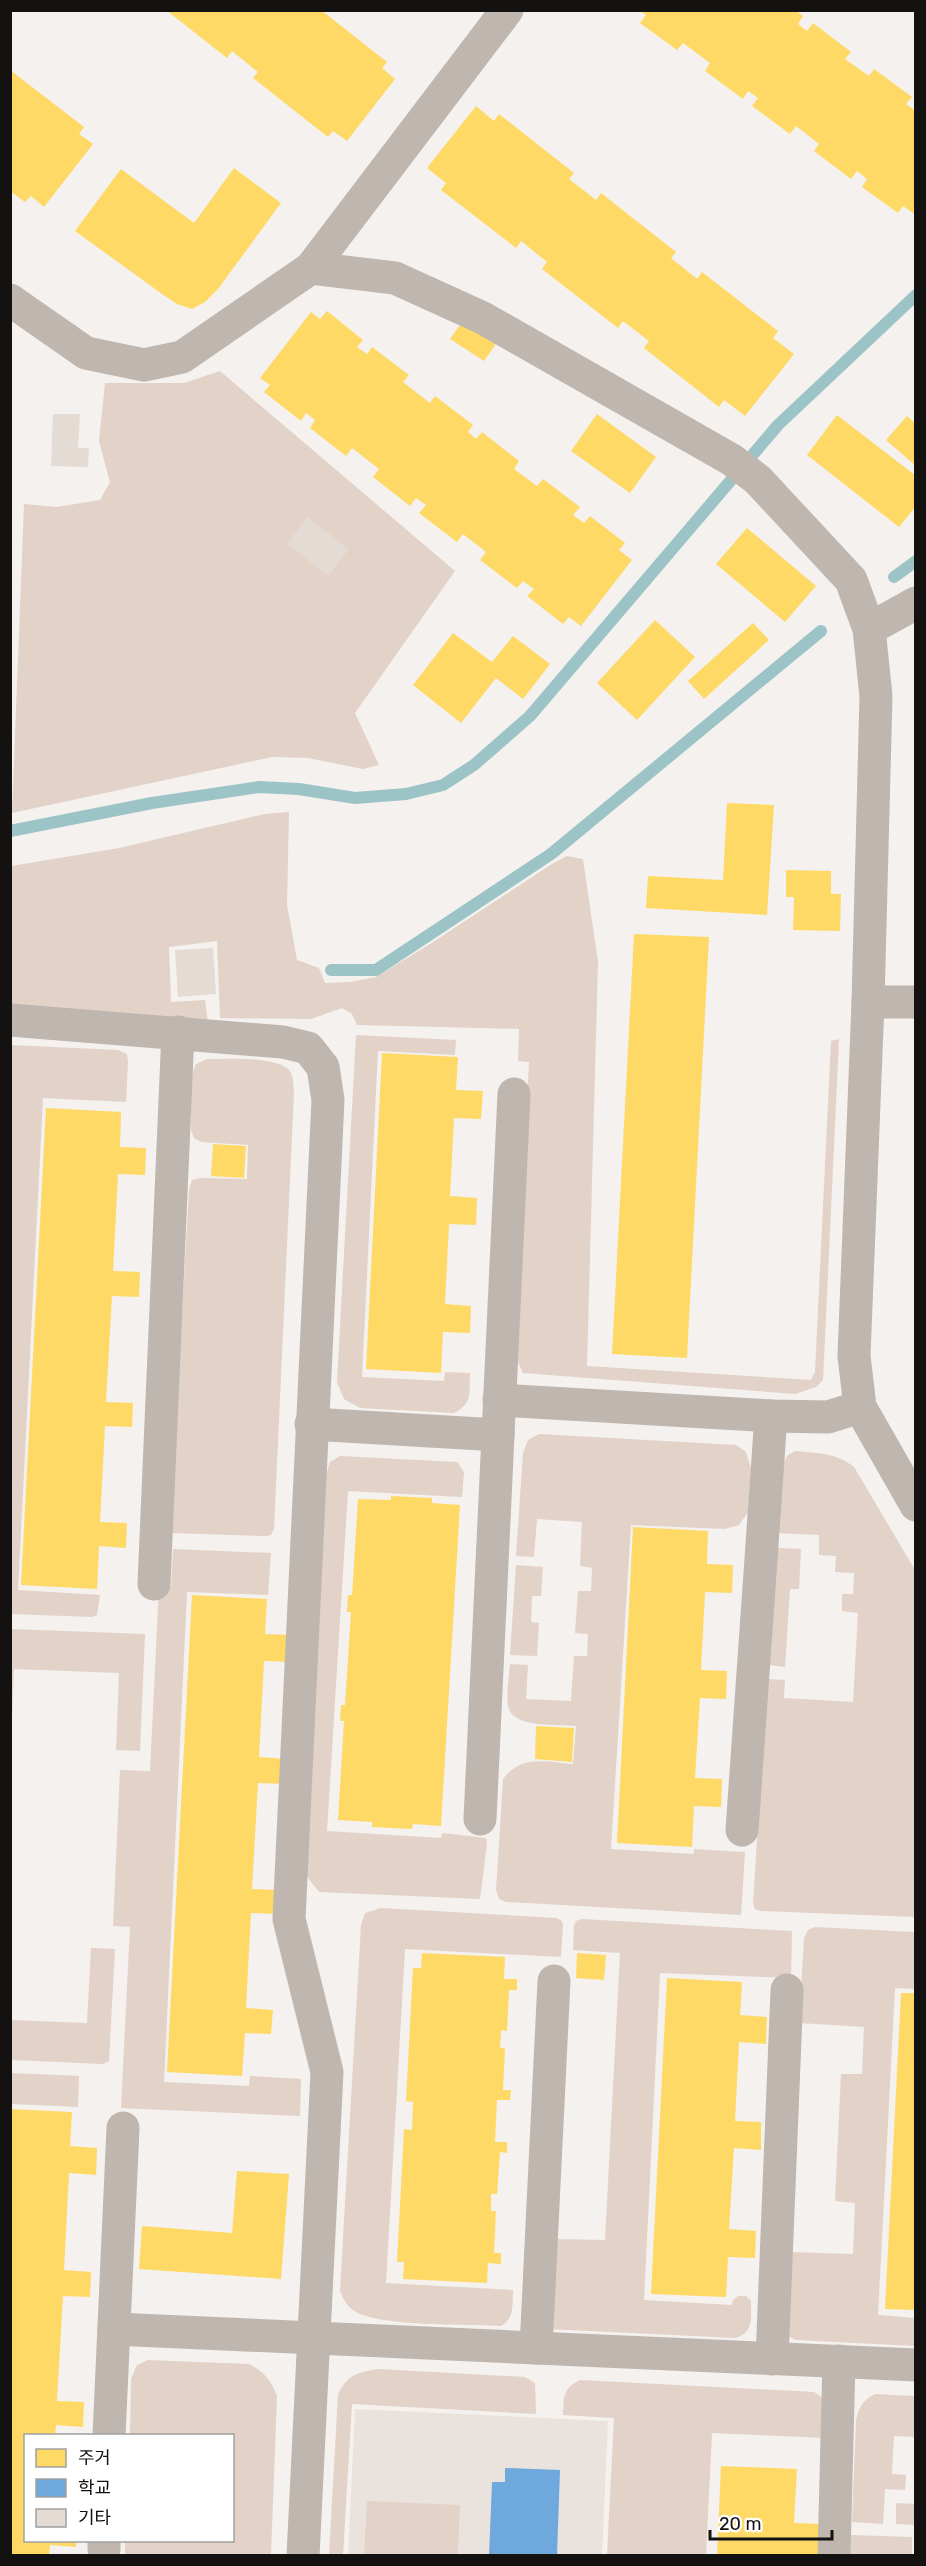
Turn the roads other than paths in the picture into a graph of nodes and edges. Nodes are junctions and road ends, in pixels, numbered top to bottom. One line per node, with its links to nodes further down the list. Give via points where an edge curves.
1 (507, 10): 2 (street)
2 (311, 268): 3 (street, via 183,357 144,365 86,353); 5 (street, via 395,278 483,318 732,460 758,480 851,580)
3 (10, 300)
4 (915, 603): 5 (street)
5 (869, 629): 6 (street, via 876,696)
6 (868, 1002): 7 (street); 12 (street, via 854,1356)
7 (915, 1002)
8 (10, 1020): 9 (street)
9 (178, 1032): 14 (street, via 308,1048 323,1067 328,1100); 17 (street)
10 (514, 1094): 11 (street)
11 (499, 1400): 13 (street); 15 (street)
12 (860, 1407): 13 (street, via 828,1417); 16 (street)
13 (771, 1416): 19 (street)
14 (311, 1424): 15 (street); 24 (street, via 289,1919 327,2072)
15 (498, 1435): 18 (street)
16 (915, 1505)
17 (154, 1584)
18 (480, 1819)
19 (742, 1830)
20 (554, 1981): 25 (street)
21 (787, 1990): 26 (street)
22 (123, 2128): 23 (street)
23 (114, 2330): 24 (street); 29 (street)
24 (314, 2337): 25 (street); 30 (street)
25 (536, 2348): 26 (street)
26 (772, 2359): 27 (street)
27 (839, 2361): 28 (street); 31 (street)
28 (915, 2365)
29 (109, 2434)
30 (303, 2556)
31 (834, 2556)

